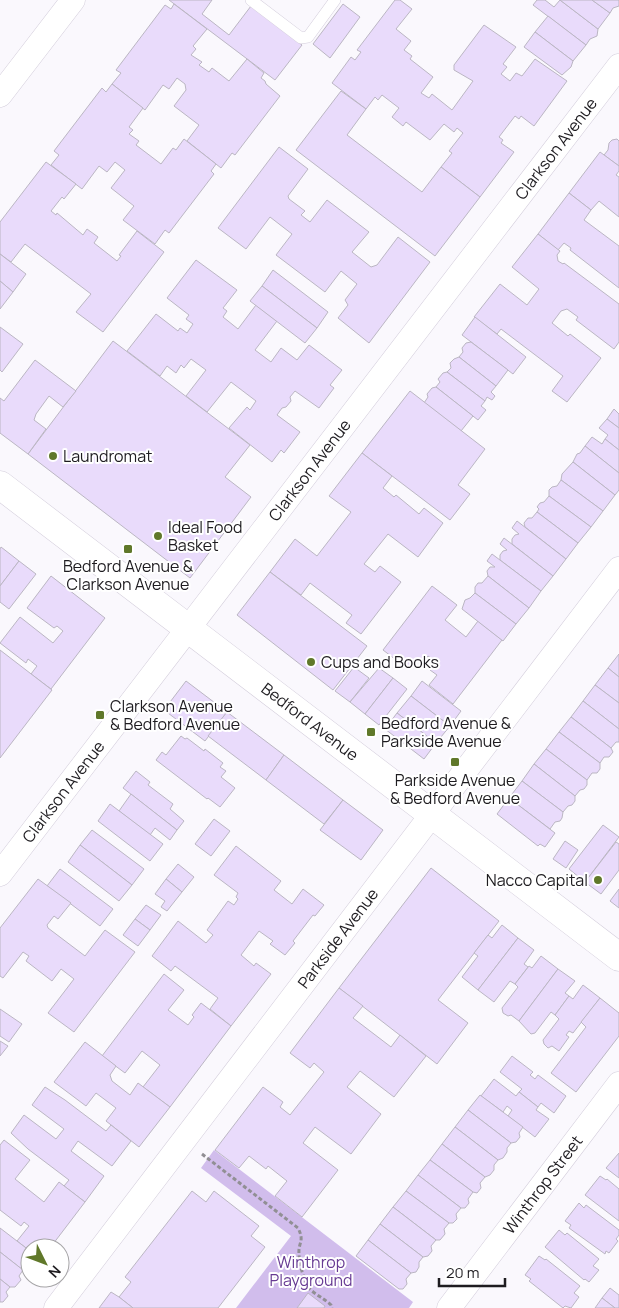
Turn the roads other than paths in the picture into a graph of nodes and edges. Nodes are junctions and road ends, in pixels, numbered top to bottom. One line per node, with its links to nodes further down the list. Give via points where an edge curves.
1 (73, 0): 5 (street)
2 (250, 0): 3 (lane, via 301,38 308,37)
3 (335, 0)
4 (619, 66): 8 (street, Clarkson Avenue)
5 (0, 95)
6 (0, 485): 8 (street, Bedford Avenue)
7 (619, 569): 9 (street, Parkside Avenue)
8 (188, 629): 9 (street, Bedford Avenue); 10 (street, Clarkson Avenue)
9 (432, 815): 11 (street, Bedford Avenue); 13 (street, Parkside Avenue)
10 (0, 874)
11 (619, 958)
12 (619, 1084): 14 (street, Winthrop Street)
13 (56, 1308)
14 (449, 1308)

